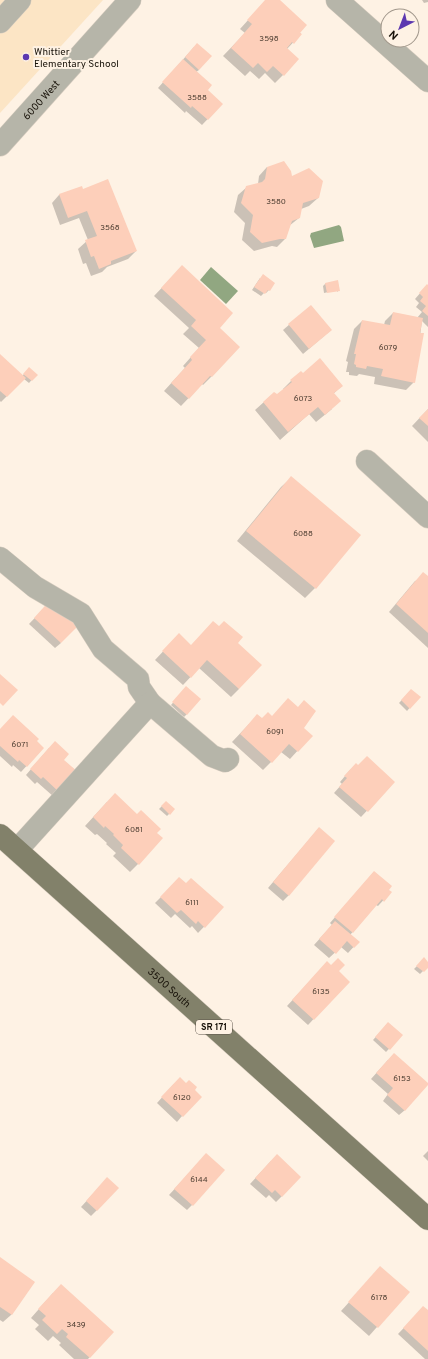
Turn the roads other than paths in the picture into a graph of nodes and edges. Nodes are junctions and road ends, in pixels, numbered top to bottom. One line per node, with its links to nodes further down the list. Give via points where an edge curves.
1 (20, 0): 4 (street)
2 (130, 0): 6 (street, 6000 West)
3 (337, 0): 5 (street)
4 (0, 22)
5 (428, 81)
6 (0, 145)
7 (367, 461): 8 (street)
8 (428, 517)
9 (0, 558): 10 (street, via 36,587 81,614 103,649 138,679 139,687)
10 (150, 703): 11 (street, via 212,756 225,761); 13 (street)
11 (228, 759)
12 (0, 835): 13 (main road, 3500 South / SR 171)
13 (17, 850): 14 (main road, 3500 South / SR 171)
14 (428, 1219)

